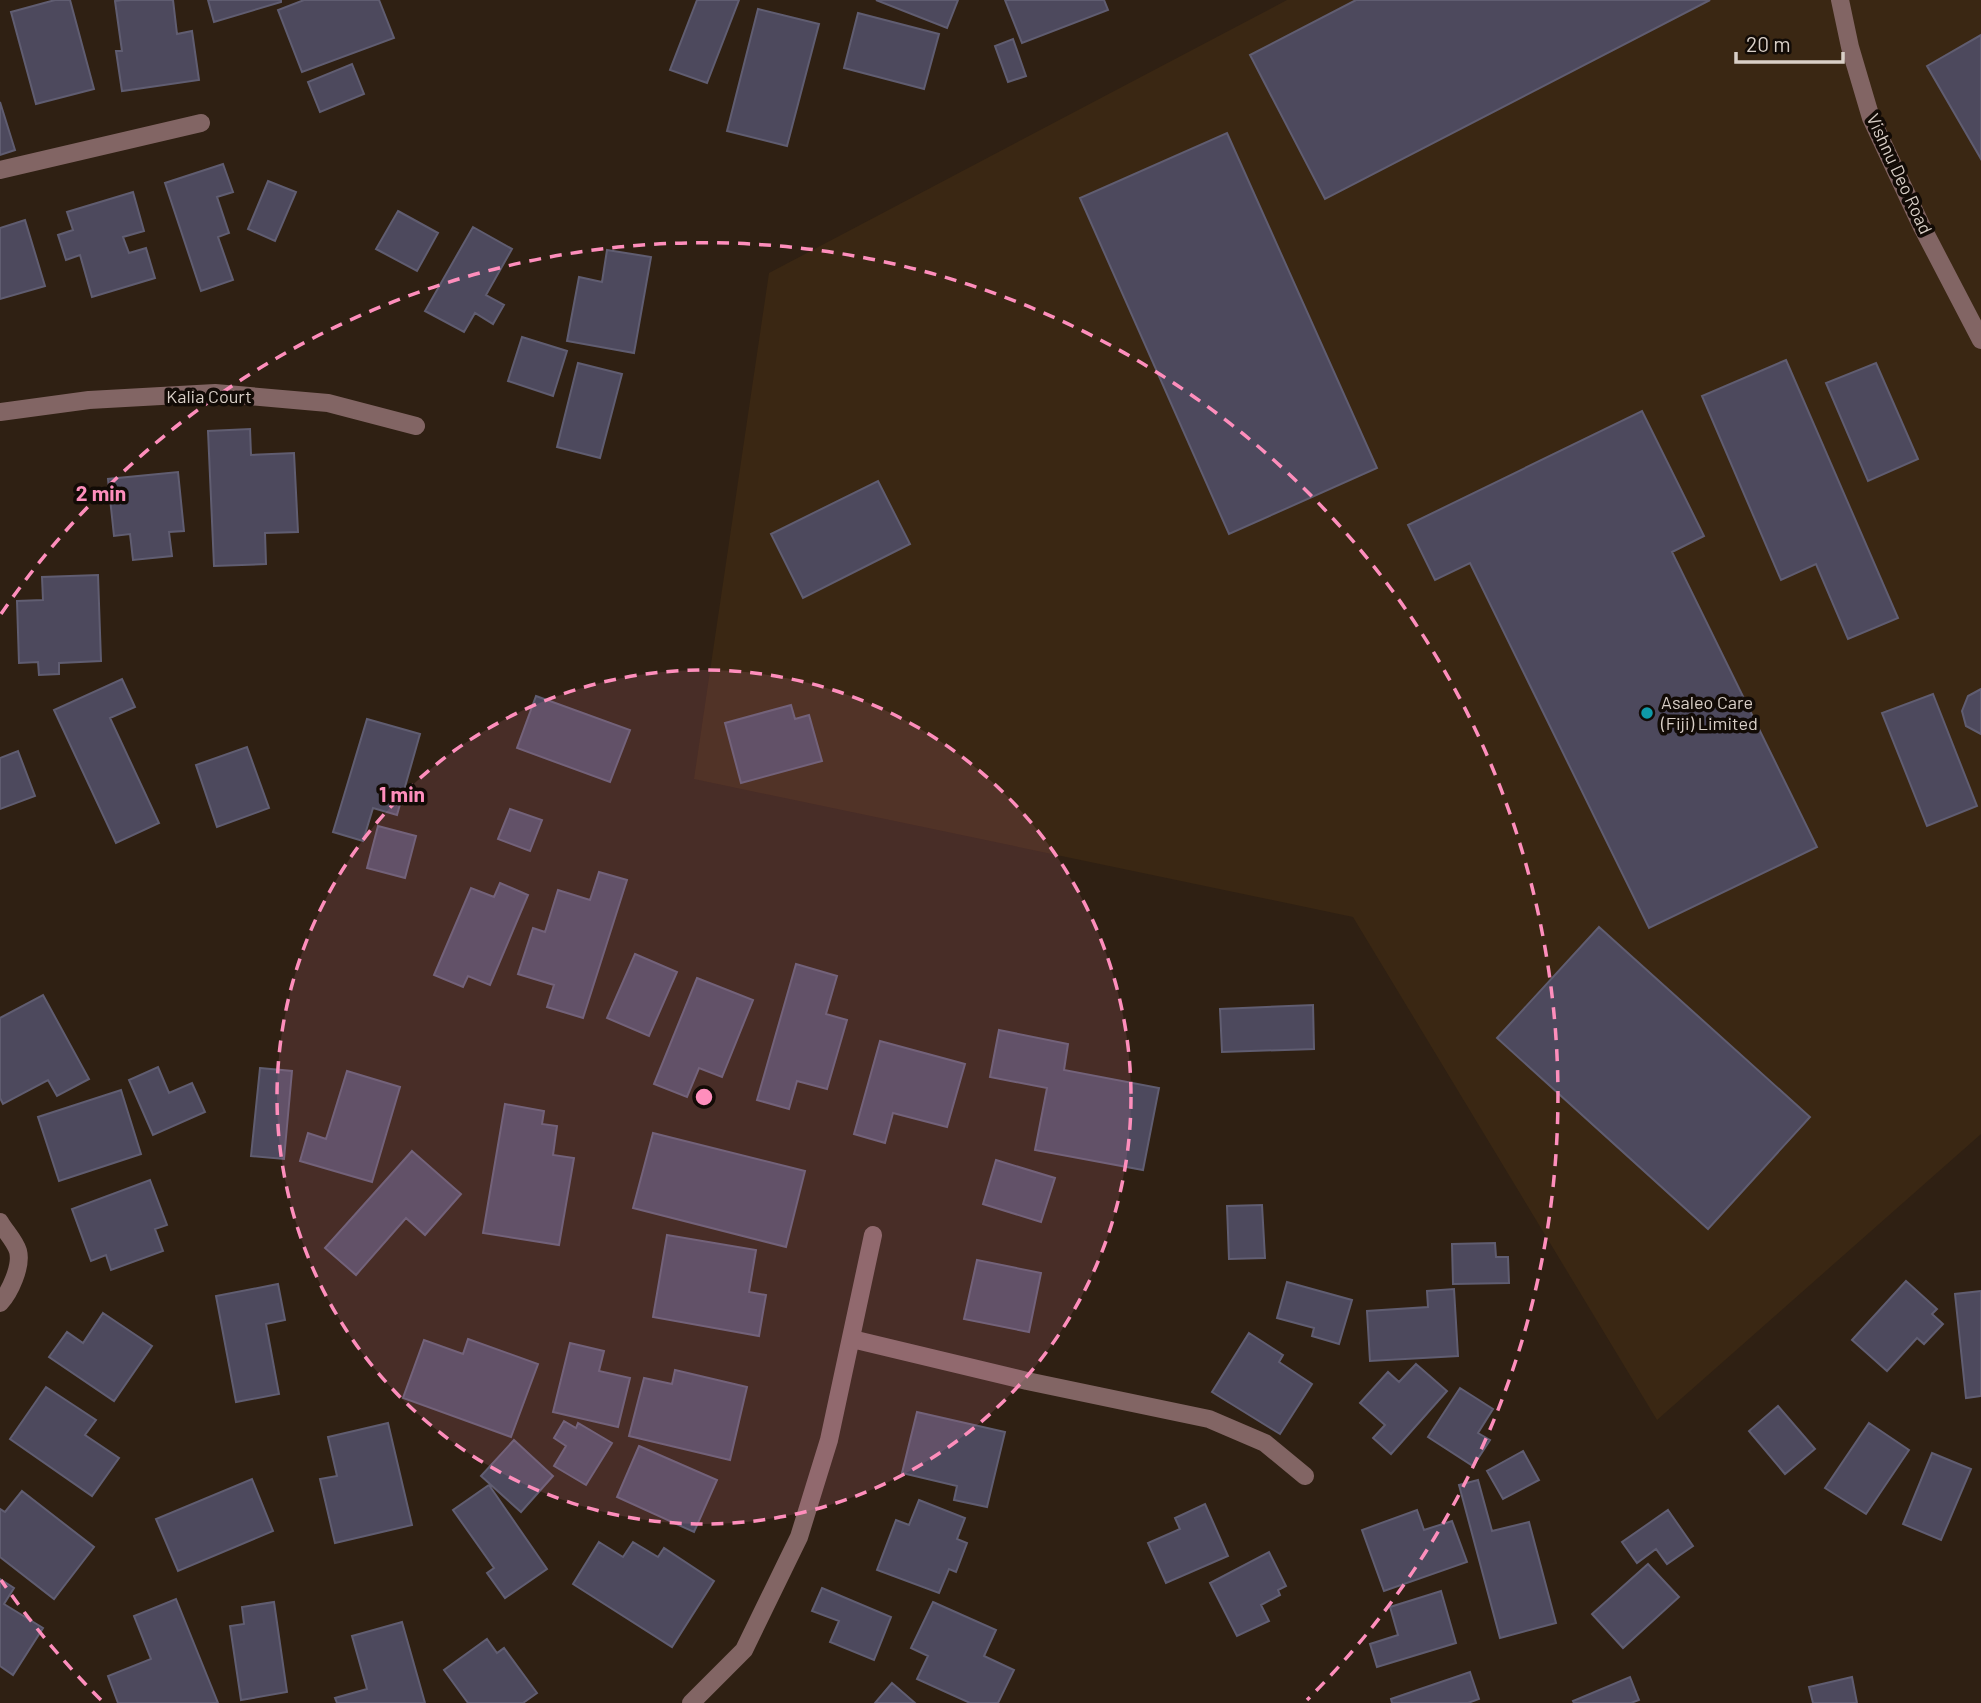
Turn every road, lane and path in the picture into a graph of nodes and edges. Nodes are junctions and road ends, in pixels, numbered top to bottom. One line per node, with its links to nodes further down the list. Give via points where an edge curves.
1 (1840, 0): 4 (street, Vishnu Deo Road, via 1871,118)
2 (201, 123): 3 (street)
3 (0, 170)
4 (1981, 340)
5 (0, 412): 6 (street, Kalia Court, via 89,400 215,393 328,403)
6 (416, 426)
7 (0, 1222): 9 (street, via 18,1251 16,1271)
8 (873, 1235): 10 (street)
9 (0, 1303)
10 (852, 1339): 11 (street, via 1209,1419 1265,1443); 12 (street, via 829,1440 799,1537 744,1650)
11 (1305, 1476)
12 (691, 1703)

